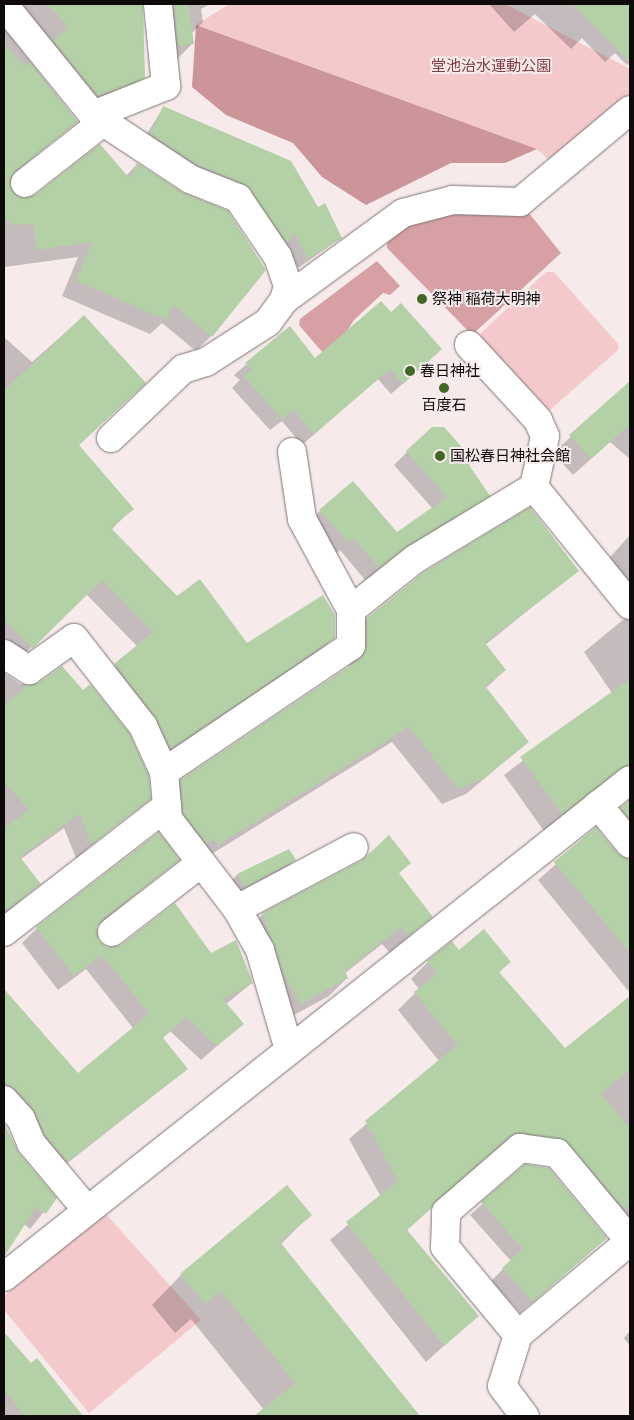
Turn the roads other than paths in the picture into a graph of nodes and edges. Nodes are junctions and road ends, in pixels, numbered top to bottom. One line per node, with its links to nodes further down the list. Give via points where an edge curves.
1 (158, 4): 4 (street, via 166,86)
2 (4, 5): 4 (street)
3 (630, 110): 6 (street, via 520,202 453,200 403,213)
4 (98, 118): 5 (street); 6 (street, via 190,179 238,198 278,257 288,286)
5 (25, 183)
6 (284, 300): 8 (street, via 268,322 206,362 183,369)
7 (469, 345): 10 (street, via 538,420 545,436)
8 (111, 438)
9 (292, 452): 12 (street, via 302,520)
10 (534, 488): 11 (street); 12 (street, via 415,559)
11 (630, 605)
12 (351, 610): 14 (street, via 351,646)
13 (4, 654): 14 (street, via 29,670 74,638 143,726)
14 (164, 772): 17 (street)
15 (630, 780): 16 (street)
16 (598, 805): 18 (street); 24 (street)
17 (167, 806): 20 (street, via 168,818); 22 (street)
18 (630, 844)
19 (354, 847): 21 (street)
20 (201, 863): 21 (street); 23 (street)
21 (238, 910): 24 (street, via 260,950)
22 (4, 932)
23 (112, 932)
24 (289, 1050): 26 (street)
25 (4, 1100): 26 (street, via 21,1119 31,1143)
26 (87, 1210): 27 (street)
27 (4, 1277)
28 (518, 1335): 28 (street, via 630,1241 557,1153 520,1148 446,1212 445,1247); 29 (street, via 502,1386)
29 (525, 1416)

